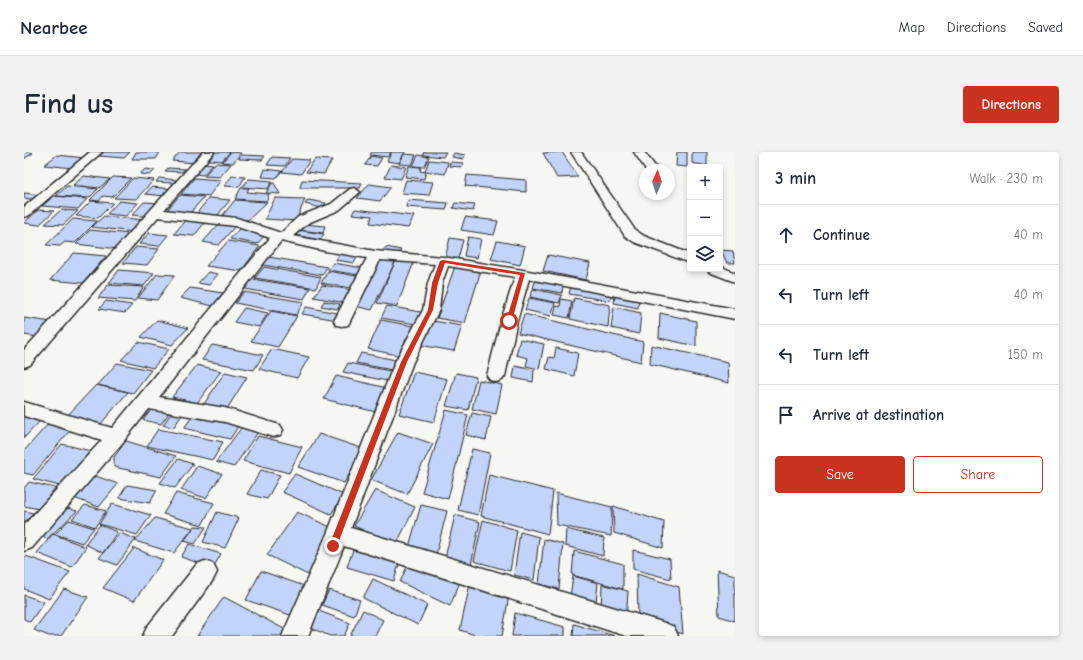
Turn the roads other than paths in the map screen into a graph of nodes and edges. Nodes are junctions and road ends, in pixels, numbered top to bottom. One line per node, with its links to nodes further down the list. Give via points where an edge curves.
1 (97, 152): 8 (street)
2 (209, 152): 7 (street)
3 (576, 152): 11 (street, via 630,233)
4 (639, 152): 5 (street)
5 (648, 164)
6 (354, 192): 9 (street, via 335,207 303,220)
7 (156, 213): 9 (street, via 237,222); 18 (street)
8 (24, 214)
9 (280, 237): 10 (street); 20 (street)
10 (375, 255): 12 (street); 17 (street)
11 (687, 258)
12 (443, 261): 14 (street); 24 (street, via 435,283 431,310 404,362)
13 (721, 272): 15 (street)
14 (523, 274): 16 (street); 19 (street)
15 (735, 278)
16 (735, 314)
17 (342, 321)
18 (24, 361)
19 (496, 376)
20 (145, 401): 22 (street, via 224,415); 23 (street)
21 (24, 408): 23 (street)
22 (273, 430)
23 (116, 437): 25 (street)
24 (338, 534): 28 (street); 29 (street)
25 (24, 541)
26 (205, 572): 27 (street)
27 (156, 636)
28 (296, 636)
29 (665, 636)

